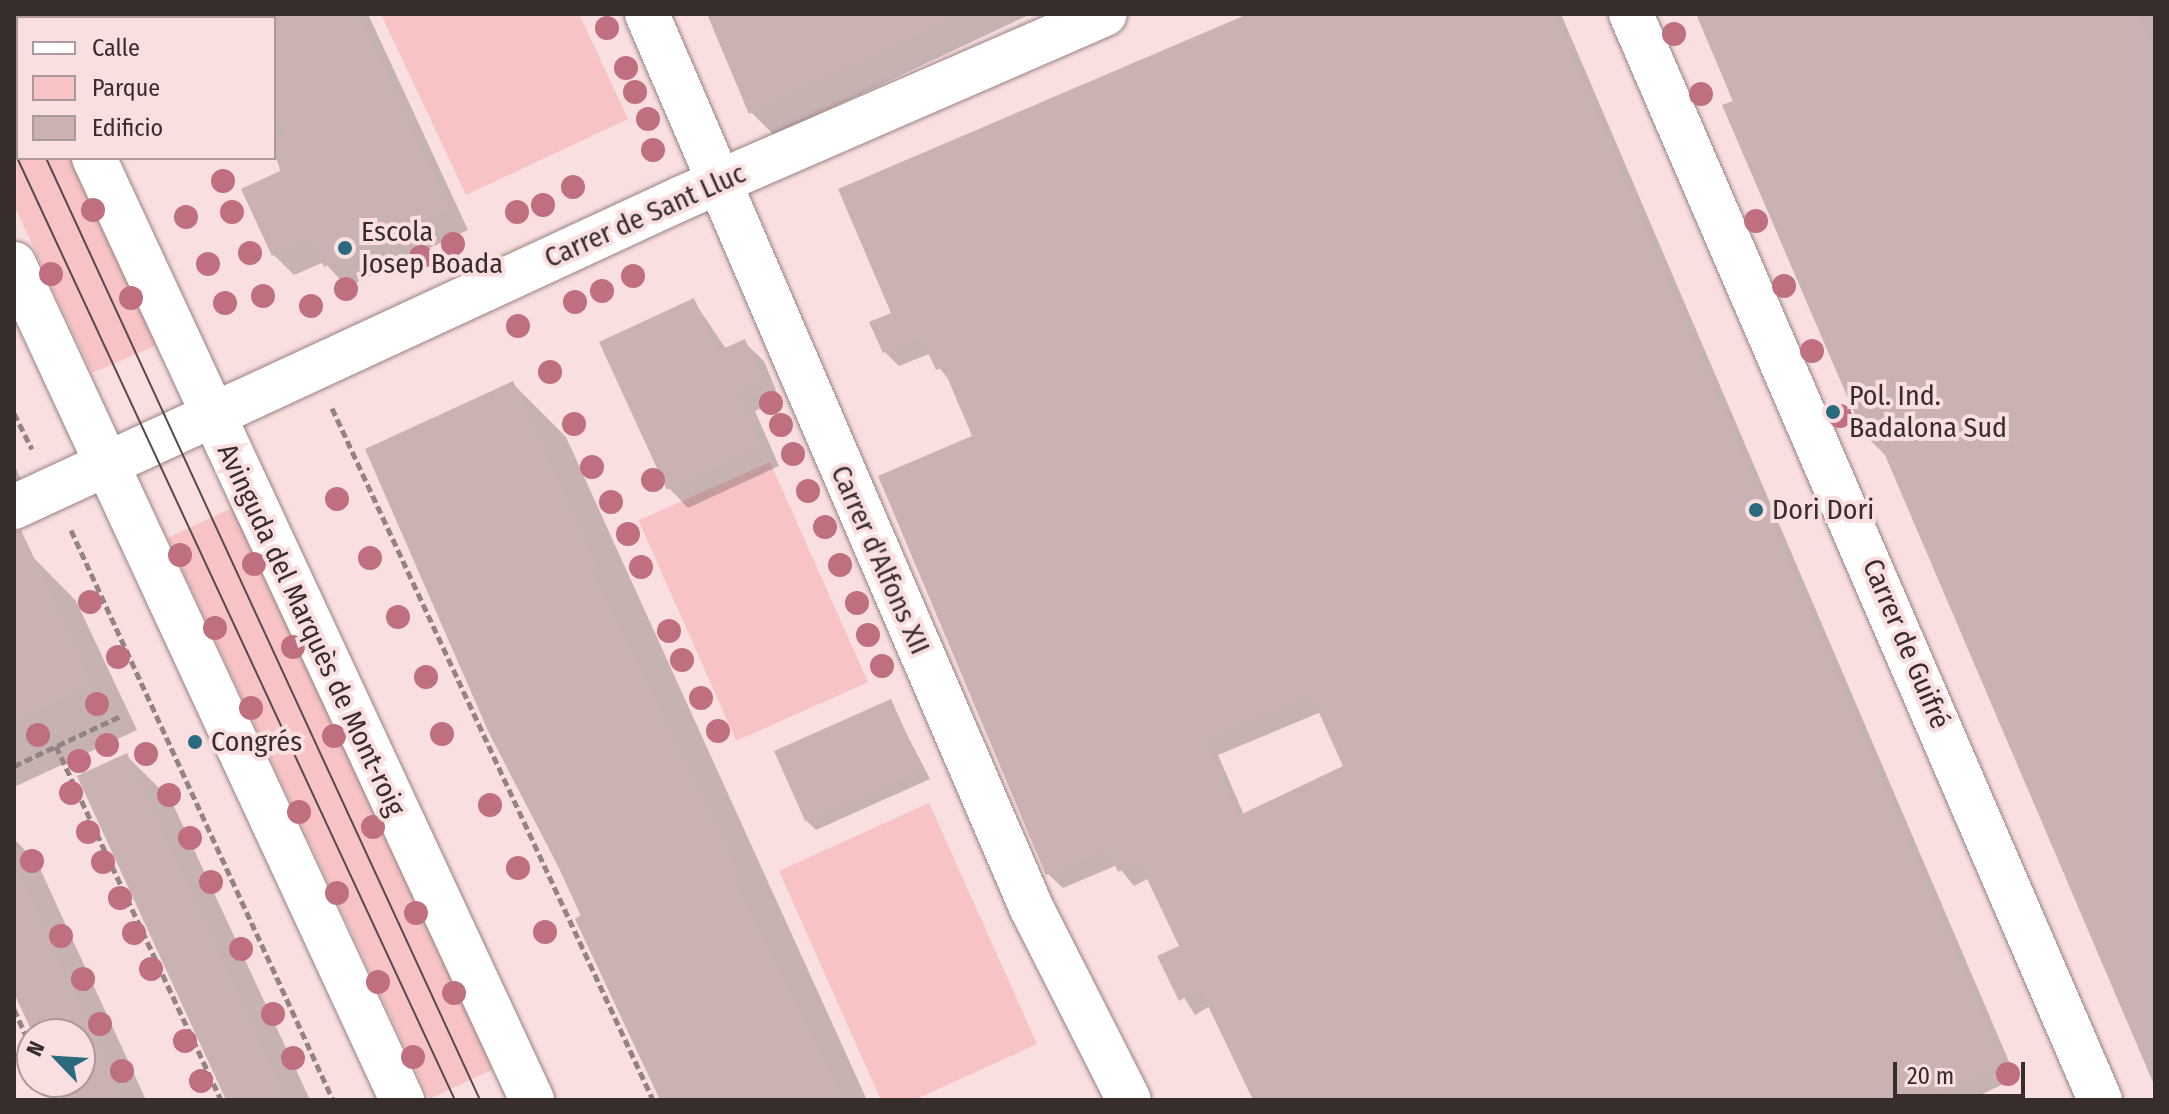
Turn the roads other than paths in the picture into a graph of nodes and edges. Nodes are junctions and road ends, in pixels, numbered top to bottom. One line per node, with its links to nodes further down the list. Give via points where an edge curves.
1 (647, 14): 5 (street, Carrer d'Alfons XII)
2 (1105, 14): 5 (street, Carrer de Sant Lluc)
3 (1631, 14): 13 (street, Carrer de Guifré)
4 (95, 160): 7 (street, Avinguda del Marquès de Mont-roig)
5 (719, 183): 7 (street, Carrer de Sant Lluc); 12 (street, Carrer d'Alfons XII, via 1031,907)
6 (14, 264): 8 (street)
7 (210, 412): 8 (street, Carrer de Sant Lluc); 11 (street, Avinguda del Marquès de Mont-roig)
8 (107, 463): 9 (street, Carrer de Sant Lluc); 10 (street)
9 (14, 507)
10 (402, 1100)
11 (532, 1100)
12 (1129, 1100)
13 (2100, 1100)

